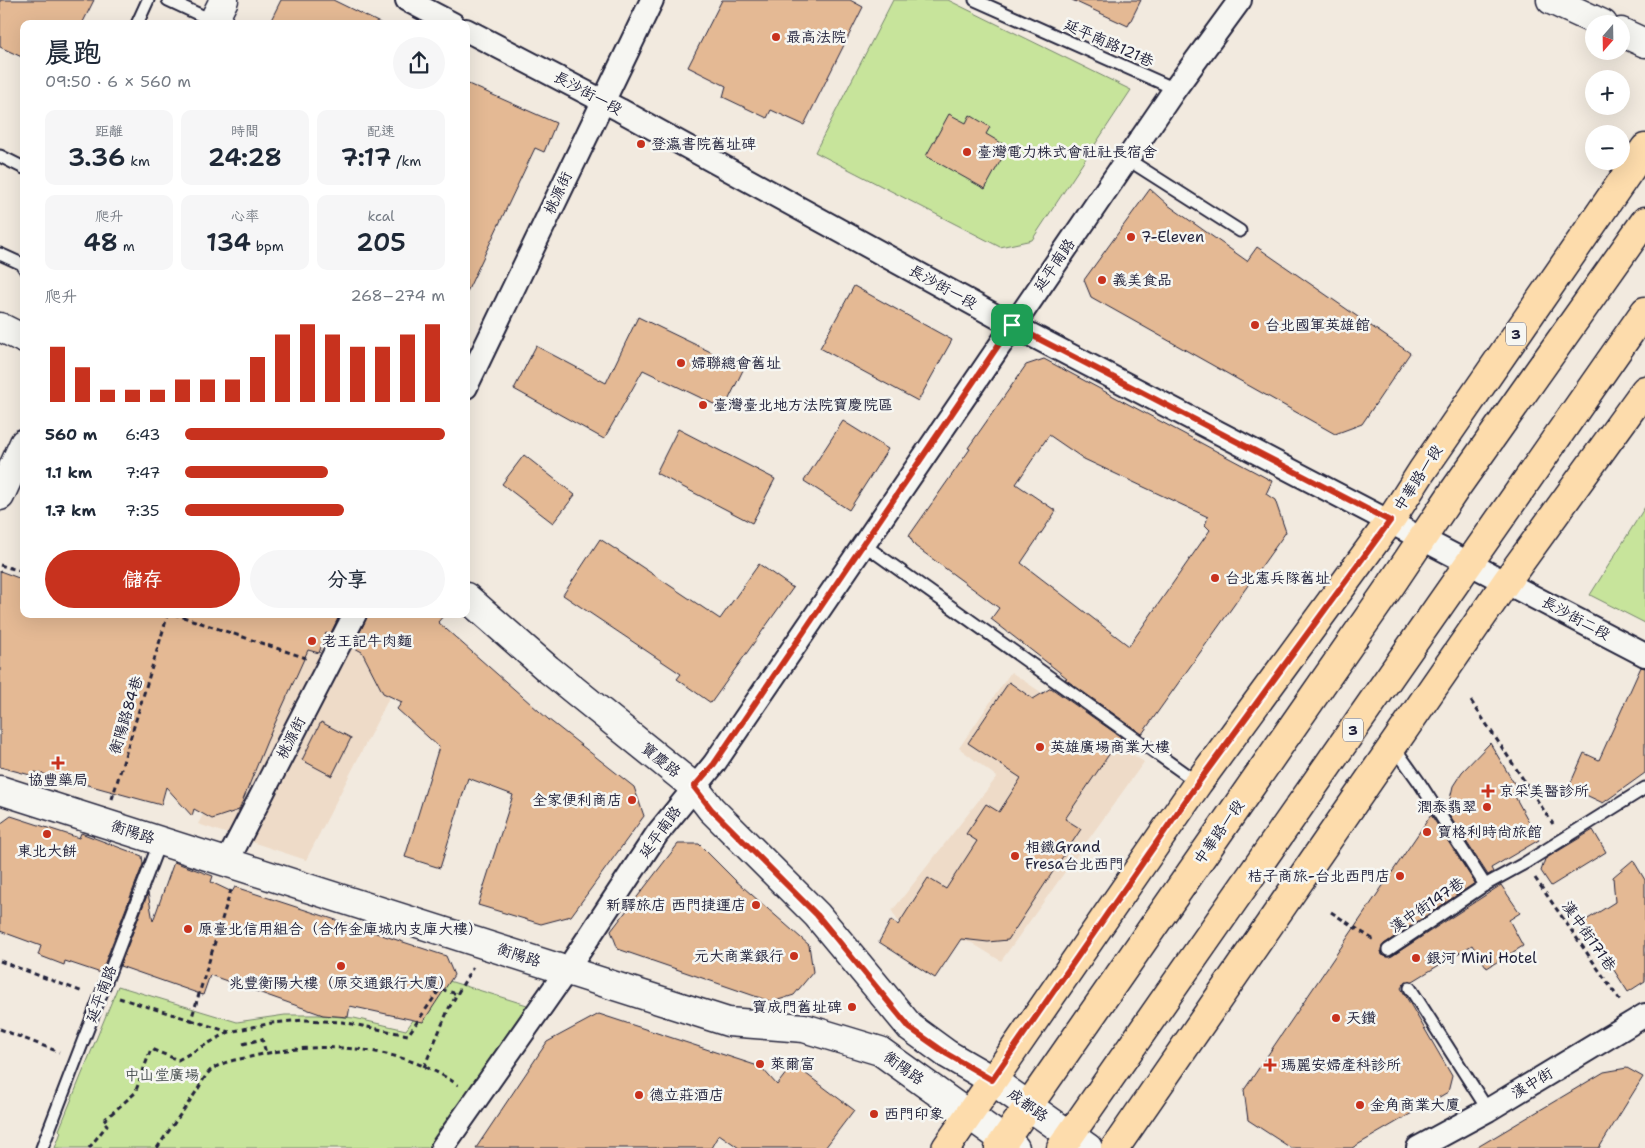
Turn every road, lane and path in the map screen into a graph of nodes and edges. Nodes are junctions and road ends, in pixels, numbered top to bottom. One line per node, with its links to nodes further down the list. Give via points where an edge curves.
1 (148, 0): 10 (lane)
2 (168, 0): 8 (lane)
3 (407, 0): 11 (street)
4 (652, 0): 16 (street, 桃源街)
5 (975, 0): 15 (lane, 延平南路121巷)
6 (1240, 0): 15 (street, 延平南路)
7 (1551, 0): 9 (street)
8 (216, 15)
9 (1585, 16)
10 (139, 20)
11 (445, 20)
12 (470, 32): 16 (street, 長沙街一段)
13 (1630, 36): 14 (street)
14 (1645, 43)
15 (1175, 89): 19 (street, 延平南路)
16 (602, 100): 26 (street, 長沙街一段); 29 (street, 桃源街)
17 (1645, 148): 33 (main road, 中華路一段 / 3)
18 (0, 156): 20 (lane)
19 (1127, 159): 22 (lane); 26 (street, 延平南路)
20 (20, 166)
21 (1645, 222): 34 (main road, 中華路一段)
22 (1240, 231)
23 (0, 254): 24 (lane)
24 (20, 263)
25 (1645, 311): 36 (main road, 3)
26 (1012, 325): 33 (street, 長沙街一段); 35 (street, 延平南路)
27 (0, 327): 28 (street)
28 (20, 337)
29 (470, 379)
30 (1645, 390): 39 (main road)
31 (20, 452): 32 (street)
32 (0, 496)
33 (1390, 521): 34 (street, 長沙街一段); 48 (main road, 中華路一段 / 3)
34 (1423, 539): 36 (street, 長沙街一段); 76 (main road, 中華路一段)
35 (863, 544): 48 (lane); 49 (street, 延平南路, via 714,764)
36 (1469, 563): 39 (street, 長沙街二段); 79 (main road, 3)
37 (0, 565): 38 (path)
38 (20, 571)
39 (1506, 582): 44 (street, 長沙街二段); 47 (main road)
40 (470, 601): 49 (street, 寶慶路, via 548,669)
41 (167, 618): 52 (path, 衡陽路84巷)
42 (186, 618): 45 (path)
43 (353, 618): 45 (street, 桃源街)
44 (1645, 654)
45 (329, 665): 56 (street, 桃源街)
46 (1471, 701): 53 (path)
47 (1394, 747): 57 (lane); 86 (main road)
48 (1198, 783): 74 (main road, 中華路一段 / 3)
49 (694, 787): 62 (street, 延平南路, via 657,834); 74 (street, 寶慶路, via 711,809 817,915 910,1028)
50 (1645, 788): 53 (lane, 漢中街147巷)
51 (0, 790): 52 (street, 衡陽路)
52 (105, 823): 54 (street, 衡陽路)
53 (1563, 839): 55 (lane, 漢中街147巷)
54 (160, 841): 56 (street, 衡陽路); 65 (lane, 延平南路)
55 (1525, 863): 57 (lane, 漢中街147巷); 67 (path, 漢中街171巷)
56 (233, 864): 59 (street, 衡陽路); 66 (path)
57 (1485, 885): 60 (lane, 漢中街147巷)
58 (1331, 912): 60 (path)
59 (486, 944): 62 (street, 衡陽路); 64 (path)
60 (1388, 950)
61 (0, 961): 65 (path, via 88,994)
62 (567, 970): 75 (street, 延平南路); 78 (street, 衡陽路, via 728,1022 804,1028 880,1051)
63 (1410, 988): 77 (lane)
64 (457, 994): 69 (path, via 440,989 408,1035 342,1022 303,1020); 73 (path)
65 (101, 995): 66 (path, via 114,996); 72 (lane, 延平南路)
66 (190, 1020): 69 (path)
67 (1642, 1023): 77 (street, 漢中街)
68 (0, 1029): 72 (path)
69 (229, 1032): 82 (path, via 178,1060 151,1049 135,1092 103,1121 107,1125)
70 (243, 1044): 71 (path, via 262,1039)
71 (266, 1053): 73 (path, via 317,1046 360,1049); 83 (path, via 211,1070)
72 (76, 1059): 81 (lane, 延平南路)
73 (424, 1067): 75 (path, via 442,1074)
74 (992, 1080): 76 (street, 成都路); 78 (main road, 中華路一段 / 3)
75 (477, 1099): 84 (street, 延平南路)
76 (1028, 1106): 79 (street, 成都路); 80 (main road, 中華路一段)
77 (1488, 1110): 87 (street, 漢中街)
78 (968, 1116): 80 (street); 85 (main road, 中華路一段 / 3)
79 (1073, 1144)
80 (1006, 1145)
81 (42, 1148)
82 (88, 1148)
83 (157, 1148)
84 (442, 1148)
85 (946, 1148)
86 (1115, 1148)
87 (1418, 1148)

